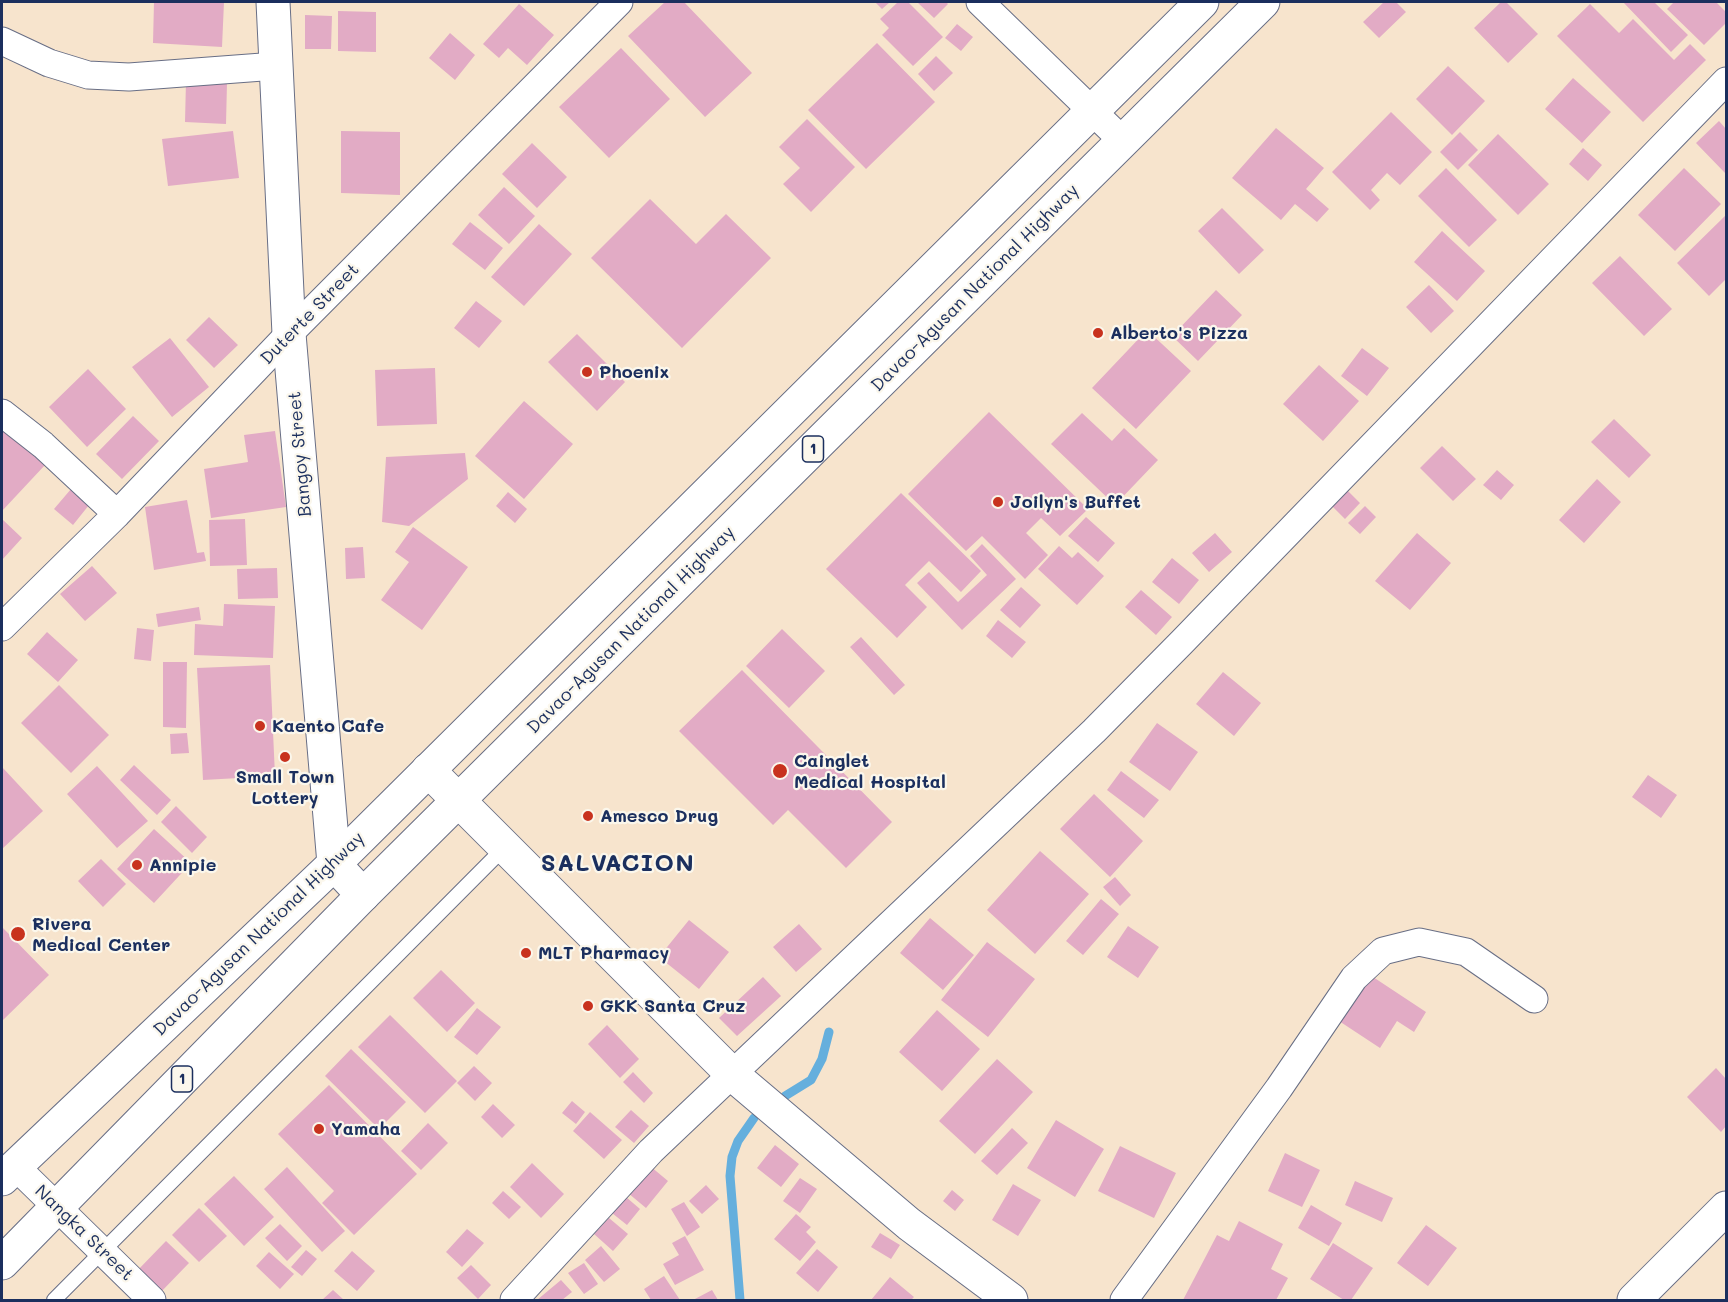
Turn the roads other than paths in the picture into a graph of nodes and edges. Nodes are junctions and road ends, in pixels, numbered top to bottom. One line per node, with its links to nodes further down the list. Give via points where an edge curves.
1 (273, 2): 7 (main road, Bangoy Street)
2 (619, 2): 11 (street, Duterte Street)
3 (980, 2): 9 (street)
4 (1202, 2): 9 (main road, Davao-Agusan National Highway / 1)
5 (1263, 2): 10 (main road, Davao-Agusan National Highway / 1)
6 (2, 41): 7 (street, via 49,63 88,75 129,77)
7 (276, 66): 11 (main road, Bangoy Street)
8 (1726, 81): 23 (street, via 1110,715)
9 (1092, 111): 10 (street); 13 (main road, Davao-Agusan National Highway / 1)
10 (1123, 141): 14 (main road, Davao-Agusan National Highway / 1)
11 (290, 334): 15 (street, Duterte Street); 20 (main road, Bangoy Street)
12 (2, 413): 15 (street, via 43,445)
13 (727, 473): 14 (main road); 17 (main road, Davao-Agusan National Highway / 1)
14 (758, 504): 18 (main road, Davao-Agusan National Highway / 1)
15 (117, 514): 16 (street, Duterte Street)
16 (2, 627)
17 (428, 771): 18 (main road); 20 (main road, Davao-Agusan National Highway / 1)
18 (459, 801): 19 (main road); 21 (main road, Davao-Agusan National Highway / 1)
19 (505, 847): 23 (main road); 27 (lane)
20 (334, 864): 21 (main road); 24 (main road, Davao-Agusan National Highway / 1)
21 (363, 896): 25 (main road, Davao-Agusan National Highway / 1)
22 (1534, 999): 33 (street, via 1466,951 1419,942 1383,951 1354,978)
23 (733, 1075): 31 (street, via 651,1151); 32 (main road, via 909,1224)
24 (6, 1166): 25 (street, Nangka Street)
25 (56, 1207): 27 (street, Nangka Street); 28 (main road, Davao-Agusan National Highway / 1)
26 (1726, 1208): 34 (main road)
27 (103, 1252): 29 (lane); 30 (street, Nangka Street)
28 (2, 1263)
29 (54, 1300)
30 (152, 1300)
31 (514, 1300)
32 (1011, 1300)
33 (1125, 1300)
34 (1634, 1300)

